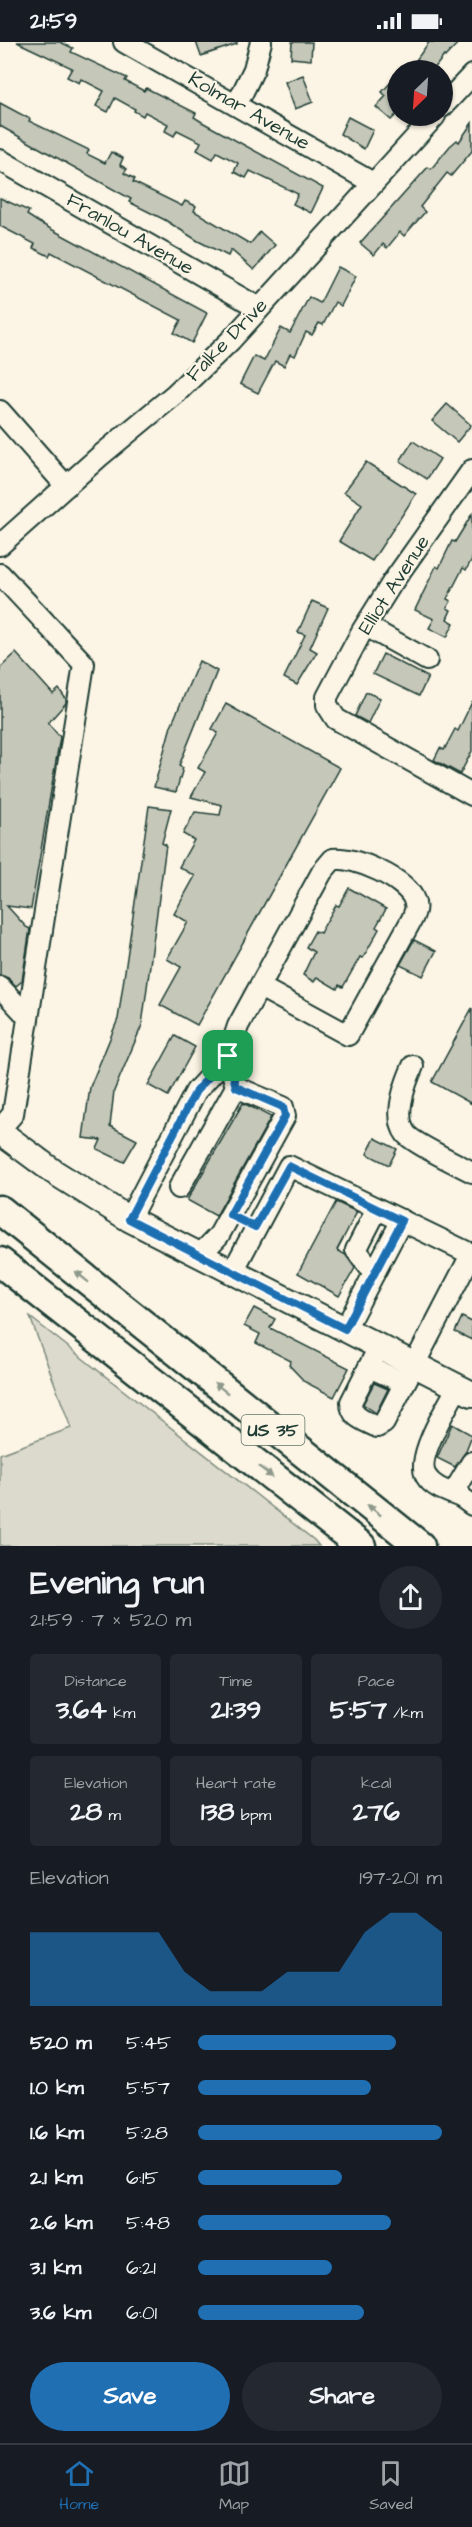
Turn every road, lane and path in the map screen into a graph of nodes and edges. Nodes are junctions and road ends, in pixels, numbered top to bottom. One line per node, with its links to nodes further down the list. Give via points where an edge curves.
1 (124, 42): 5 (street, Kolmar Avenue)
2 (261, 42): 5 (street, via 254,69)
3 (472, 75): 4 (street)
4 (453, 96)
5 (237, 104): 8 (street, Kolmar Avenue)
6 (426, 126): 8 (street, Falke Drive)
7 (0, 160): 9 (street, Franlou Avenue)
8 (373, 183): 9 (street, Falke Drive)
9 (259, 308): 12 (street, Falke Drive, via 190,380)
10 (0, 411): 12 (street)
11 (472, 470): 15 (street, Elliot Avenue)
12 (66, 486): 13 (street, Falke Drive)
13 (2, 538)
14 (0, 574): 20 (street, via 84,664)
15 (366, 626): 16 (street); 17 (street, Elliot Avenue, via 329,690 327,705 336,719)
16 (427, 660)
17 (472, 795)
18 (0, 987): 20 (street)
19 (260, 987): 19 (street, via 322,872 333,859 360,862 398,882 411,894 415,902 412,919 348,1035); 21 (street, via 237,1026)
20 (28, 1017): 24 (street, via 13,1114)
21 (228, 1056): 23 (street); 25 (street, via 196,1091)
22 (413, 1066): 27 (street, via 400,1120 407,1135)
23 (236, 1087): 26 (street); 31 (street, via 283,1107 285,1116)
24 (0, 1131): 32 (main road, via 54,1172)
25 (171, 1138): 26 (street); 32 (street)
26 (198, 1154): 28 (street)
27 (472, 1172)
28 (179, 1188)
29 (377, 1209): 33 (street); 34 (street, via 289,1166); 39 (street, via 356,1250)
30 (0, 1210): 47 (highway, US 35, one-way to 30)
31 (230, 1215): 34 (street); 36 (street)
32 (129, 1219): 36 (main road)
33 (402, 1221): 35 (street); 39 (street)
34 (255, 1227): 38 (street)
35 (472, 1254): 42 (street)
36 (200, 1256): 38 (main road)
37 (0, 1262): 46 (highway, US 35, one-way to 46)
38 (233, 1271): 40 (main road)
39 (374, 1273): 40 (street)
40 (345, 1329): 41 (main road)
41 (374, 1357): 42 (main road); 42 (street, via 351,1402 351,1410 377,1427 384,1423)
42 (409, 1374): 43 (main road)
43 (465, 1390): 45 (street, via 424,1454 422,1467 435,1486)
44 (472, 1462): 45 (street, via 457,1487)
45 (467, 1501)
46 (361, 1546)
47 (420, 1546)

